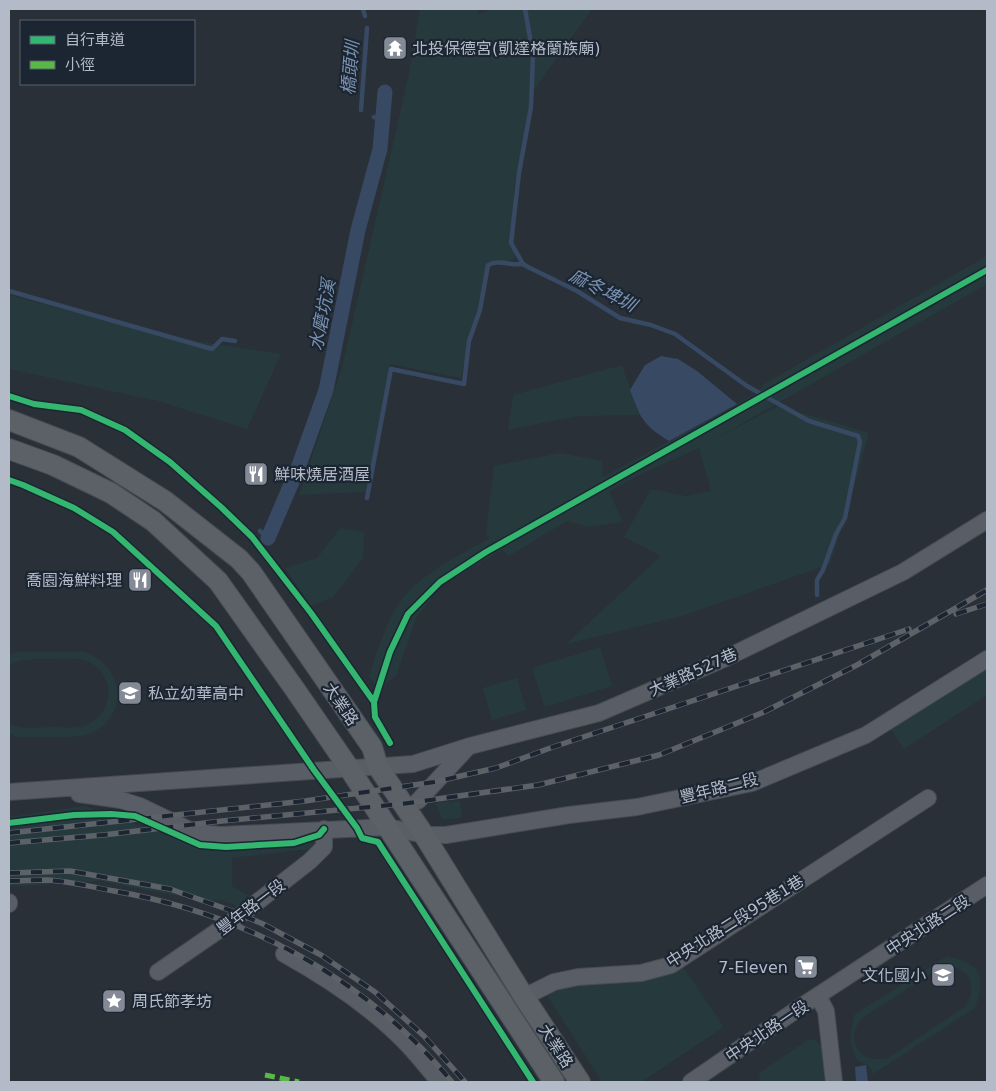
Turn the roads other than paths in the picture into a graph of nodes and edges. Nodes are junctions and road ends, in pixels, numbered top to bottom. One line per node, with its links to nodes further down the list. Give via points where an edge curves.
1 (9, 420): 6 (main road, 大業路, via 79,447 165,501 239,559 372,747)
2 (9, 449): 7 (main road, 大業路, via 53,465 111,493 154,521 218,581)
3 (987, 520): 5 (street, 大業路527巷, via 903,572 717,662 599,713)
4 (987, 659): 14 (street, 豐年路二段, via 866,735 752,782 638,807 446,835)
5 (470, 746): 6 (street, 大業路527巷, via 413,764); 11 (street)
6 (378, 767): 7 (street, 大業路527巷); 14 (main road, 大業路)
7 (349, 768): 8 (street, 大業路527巷); 12 (main road, 大業路)
8 (52, 790): 9 (street); 13 (street, 豐年路二段, via 120,800 196,833 221,835)
9 (9, 792)
10 (928, 798): 19 (street, 中央北路二段95巷1巷, via 671,964 641,972 554,982)
11 (418, 801)
12 (388, 827): 13 (street, 豐年路二段); 14 (street, 豐年路二段); 21 (main road, 大業路)
13 (324, 829): 17 (street, 豐年路一段, via 324,847 310,861 238,917)
14 (424, 835): 19 (main road, 大業路)
15 (987, 886): 18 (street, 中央北路二段)
16 (284, 954): 20 (street, via 370,1010 405,1042)
17 (158, 972)
18 (818, 996): 23 (street, 中央北路一段); 24 (street, via 826,1011)
19 (524, 997): 22 (main road, 大業路)
20 (440, 1082)
21 (554, 1082)
22 (580, 1082)
23 (691, 1082)
24 (834, 1082)

